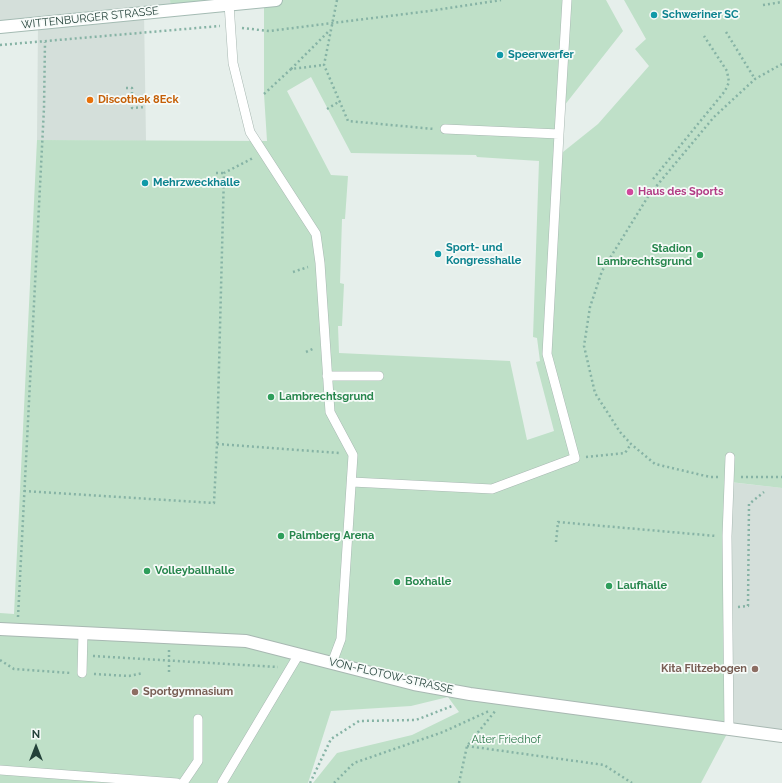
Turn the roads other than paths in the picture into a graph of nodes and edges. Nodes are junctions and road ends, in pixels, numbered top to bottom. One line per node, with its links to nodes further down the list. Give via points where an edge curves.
1 (276, 0): 3 (street, WITTENBURGER STRASSE)
2 (567, 0): 6 (lane)
3 (229, 4): 4 (street, WITTENBURGER STRASSE); 7 (lane, via 233,63 250,132 316,234)
4 (0, 27)
5 (445, 129): 6 (lane)
6 (560, 134): 10 (lane, via 547,354 575,458 492,489)
7 (327, 376): 8 (lane); 10 (lane, via 330,412 353,454)
8 (379, 376)
9 (730, 457): 17 (lane, via 727,536)
10 (352, 482): 14 (lane, via 341,639)
11 (0, 629): 12 (street, VON-FLOTOW-STRASSE)
12 (83, 633): 13 (street, VON-FLOTOW-STRASSE, via 246,641); 15 (lane)
13 (299, 654): 14 (street, VON-FLOTOW-STRASSE); 22 (lane)
14 (332, 662): 17 (street, VON-FLOTOW-STRASSE, via 414,684 470,694)
15 (82, 673)
16 (198, 720): 21 (lane, via 198,761)
17 (729, 730): 18 (street, VON-FLOTOW-STRASSE)
18 (782, 736)
19 (0, 770): 20 (lane)
20 (177, 783)
21 (183, 783)
22 (222, 783)

